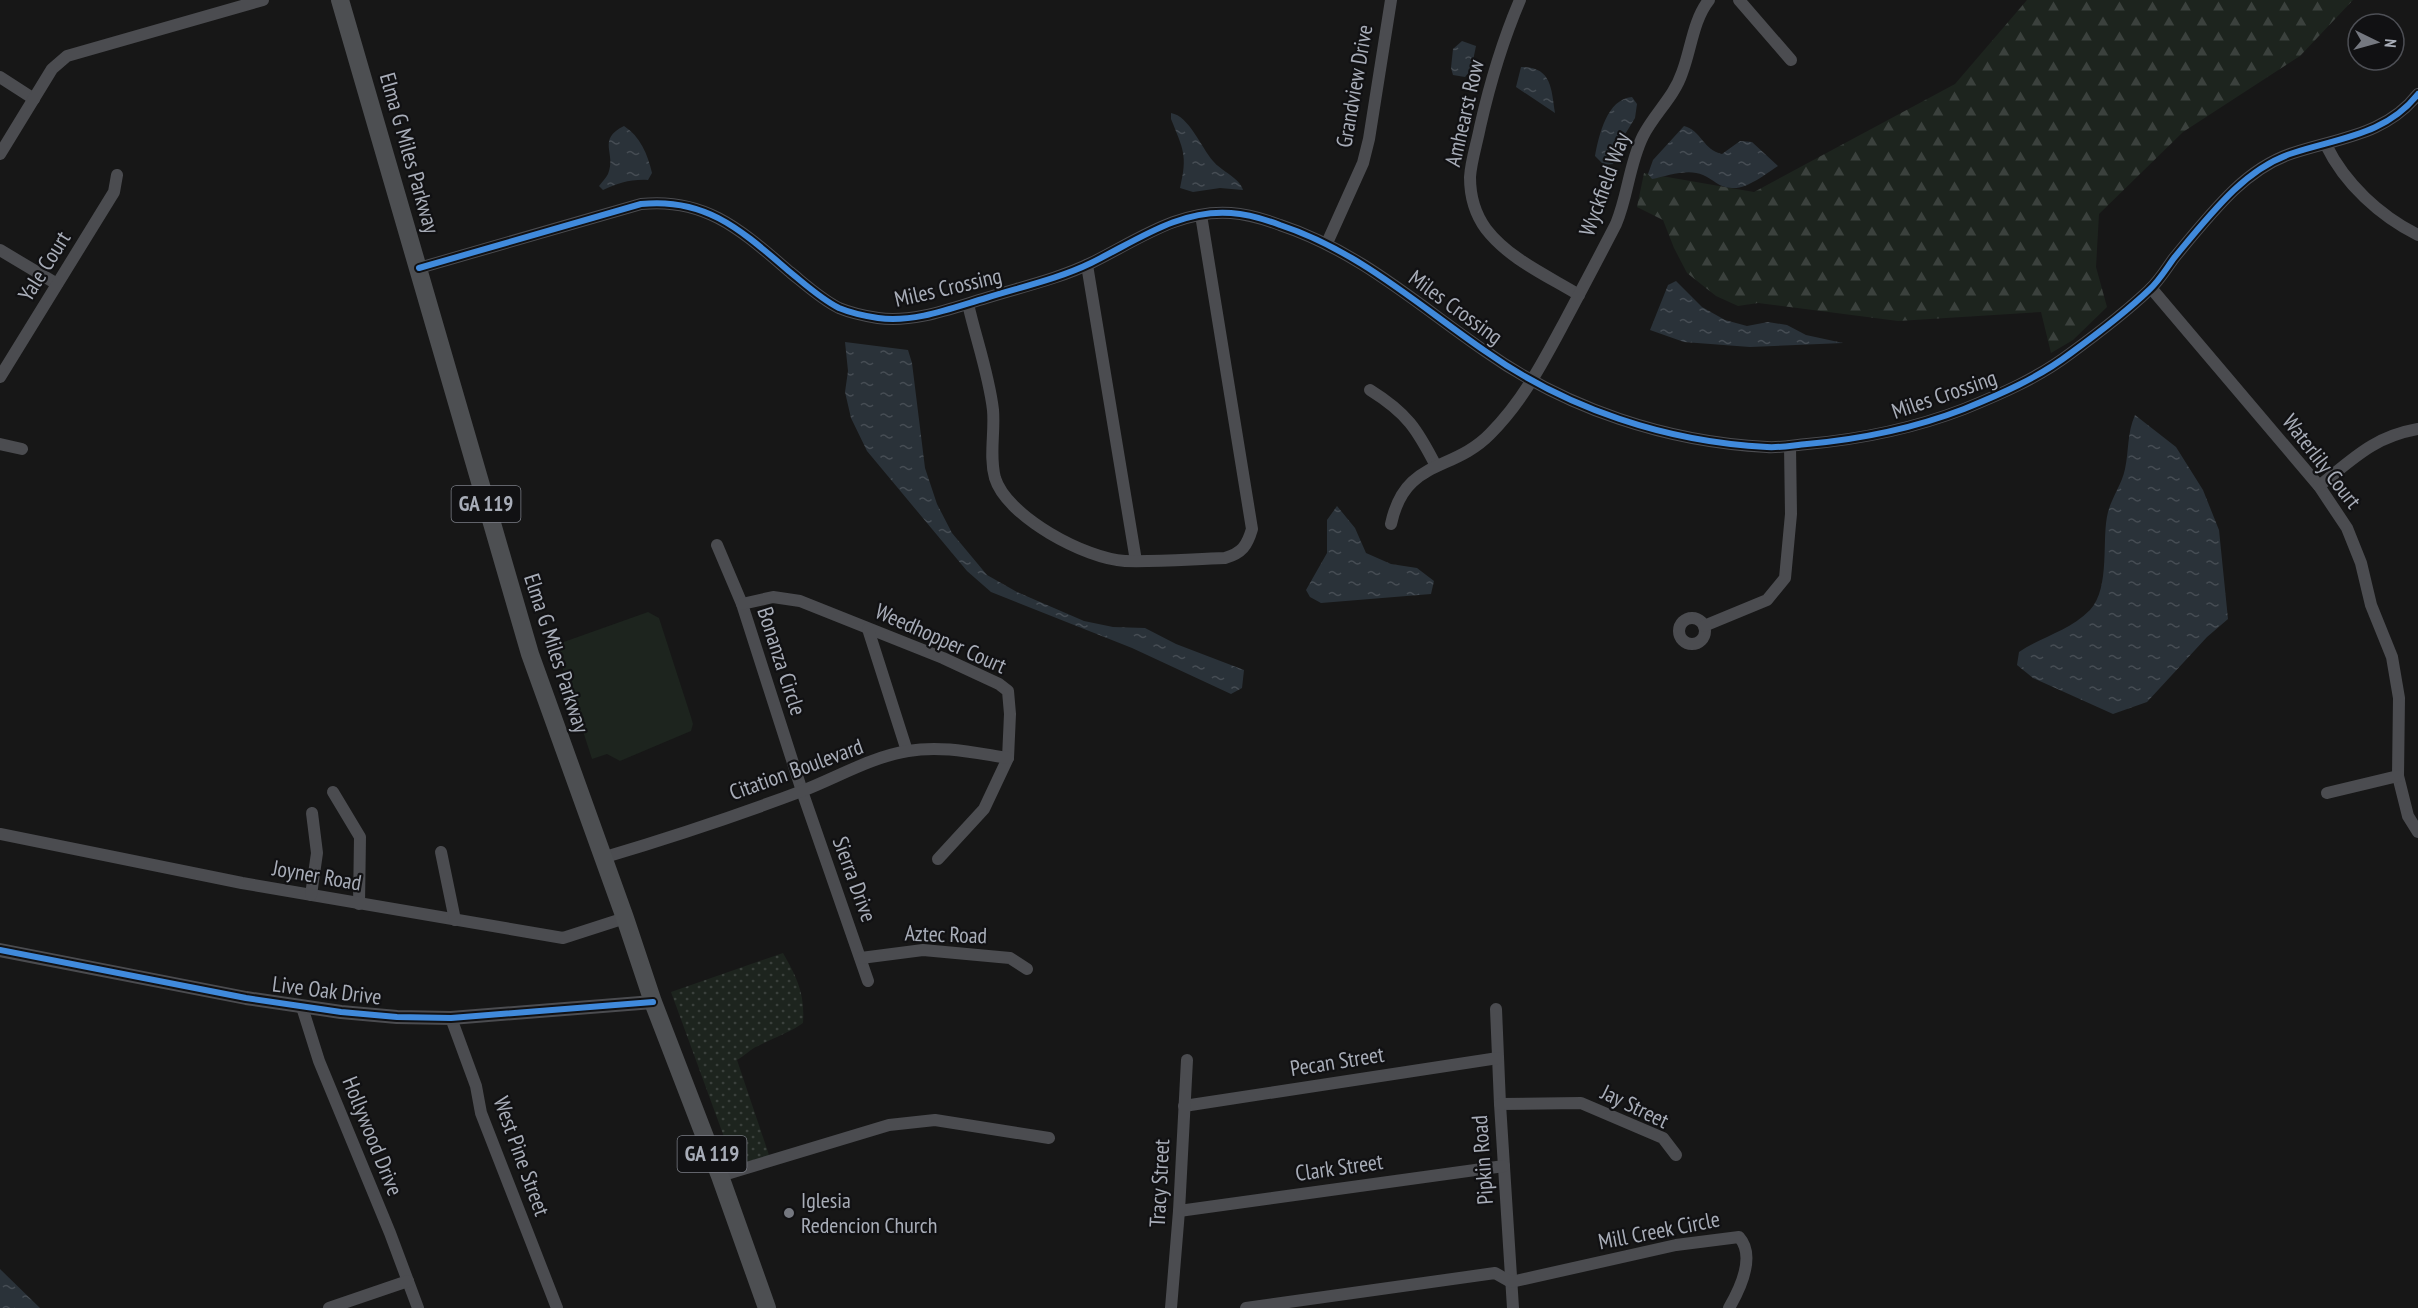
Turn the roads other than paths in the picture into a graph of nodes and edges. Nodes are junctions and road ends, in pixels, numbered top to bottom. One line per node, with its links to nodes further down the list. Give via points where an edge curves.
1 (263, 0): 10 (street, via 67,56 52,69)
2 (340, 0): 19 (main road, Elma G Miles Parkway / GA 119)
3 (1390, 0): 16 (street, Grandview Drive, via 1363,163)
4 (1520, 0): 22 (street, Amhearst Row, via 1489,88 1470,175 1472,197 1477,214 1494,238 1518,258)
5 (1709, 0): 22 (street, Wyckfield Way, via 1674,92 1644,134 1633,158 1623,208)
6 (1739, 0): 7 (street)
7 (1791, 60)
8 (0, 77): 10 (street)
9 (2418, 94): 11 (street, Miles Crossing, via 2386,123)
10 (34, 99): 12 (street)
11 (2326, 145): 15 (street, via 2345,175 2380,213); 21 (street, Miles Crossing, via 2291,153 2267,164 2236,188 2208,216)
12 (0, 154)
13 (117, 175): 20 (street, Yale Court, via 114,192)
14 (1201, 215): 16 (street, Miles Crossing, via 1249,215); 18 (street, Miles Crossing, via 1173,221); 35 (street, via 1252,529 1248,544 1238,554 1225,558)
15 (2418, 235)
16 (1327, 243): 25 (street, Miles Crossing, via 1397,286 1487,354)
17 (0, 250): 20 (street)
18 (1087, 265): 23 (street, Miles Crossing); 35 (street)
19 (420, 268): 23 (street, Miles Crossing, via 615,210 641,204 678,203 705,210 729,223 822,298 843,310 893,319); 49 (main road, Elma G Miles Parkway / GA 119, via 506,575)
20 (57, 284): 24 (street, Yale Court)
21 (2151, 288): 29 (street, Miles Crossing, via 2067,356 2013,389 1925,424 1857,440); 32 (street, Waterlily Court)
22 (1579, 295): 25 (street, Wyckfield Way)
23 (968, 304): 35 (street, via 991,394 992,461 1006,499 1038,527 1068,543 1114,560)
24 (0, 377)
25 (1533, 381): 29 (street, Miles Crossing, via 1592,410 1640,426 1700,438); 31 (street, Wyckfield Way, via 1488,437)
26 (1370, 390): 31 (street, via 1402,413 1418,432)
27 (2418, 429): 32 (street, via 2382,438)
28 (0, 444): 30 (street)
29 (1790, 446): 37 (street, via 1791,514 1785,578 1767,600)
30 (22, 448)
31 (1436, 466): 33 (street, Wyckfield Way, via 1405,488 1395,505)
32 (2319, 486): 41 (street, Waterlily Court, via 2347,528 2392,657 2399,698)
33 (1391, 525)
34 (717, 545): 36 (street, Bonanza Circle)
35 (1136, 561)
36 (742, 604): 38 (street, Weedhopper Court, via 787,598); 42 (street, Bonanza Circle)
37 (1704, 626)
38 (868, 629): 39 (street); 40 (street, Weedhopper Court, via 943,658 1008,691)
39 (908, 751): 40 (street, Citation Boulevard, via 936,748); 42 (street, Citation Boulevard)
40 (1008, 758): 50 (street, Weedhopper Court, via 984,809)
41 (2398, 777): 44 (street); 46 (street, Waterlily Court, via 2405,809)
42 (802, 791): 49 (street, Citation Boulevard); 56 (street, Sierra Drive)
43 (333, 792): 52 (street, via 360,837)
44 (2327, 793)
45 (312, 813): 51 (street, via 317,853)
46 (2418, 832)
47 (0, 834): 51 (street, Joyner Road)
48 (441, 852): 54 (street)
49 (602, 858): 53 (main road, Elma G Miles Parkway / GA 119)
50 (938, 859)
51 (311, 895): 52 (street, Joyner Road)
52 (359, 904): 54 (street, Joyner Road)
53 (625, 918): 54 (street, Joyner Road, via 563,938); 59 (main road, Elma G Miles Parkway / GA 119)
54 (455, 920)
55 (0, 950): 60 (street, Live Oak Drive)
56 (861, 958): 57 (street, Aztec Road, via 923,950 1010,958); 58 (street, Sierra Drive)
57 (1027, 969)
58 (868, 981)
59 (653, 1002): 62 (street, Live Oak Drive); 70 (main road, Elma G Miles Parkway / GA 119)
60 (302, 1007): 62 (street, Live Oak Drive); 72 (street, Hollywood Drive)
61 (1496, 1009): 63 (street, Pipkin Road)
62 (451, 1018): 76 (street, West Pine Street, via 476,1086 481,1113)
63 (1498, 1058): 65 (street, Pipkin Road); 66 (street, Pecan Street)
64 (1187, 1060): 66 (street, Tracy Street)
65 (1500, 1104): 68 (street, Jay Street, via 1581,1103 1663,1138); 69 (street, Pipkin Road)
66 (1184, 1106): 71 (street, Tracy Street)
67 (1049, 1138): 70 (street, via 935,1120 889,1125)
68 (1676, 1155)
69 (1504, 1166): 71 (street, Clark Street); 73 (street, Pipkin Road)
70 (720, 1176): 77 (main road, Elma G Miles Parkway / GA 119)
71 (1179, 1211): 78 (street, Tracy Street)
72 (408, 1281): 74 (street); 75 (street, Hollywood Drive)
73 (1511, 1282): 79 (street, via 1495,1273); 80 (street, Pipkin Road); 81 (street, Mill Creek Circle, via 1676,1245 1739,1237 1744,1241 1746,1266)
74 (329, 1308)
75 (418, 1308)
76 (557, 1308)
77 (767, 1308)
78 (1172, 1308)
79 (1246, 1308)
80 (1513, 1308)
81 (1729, 1308)

